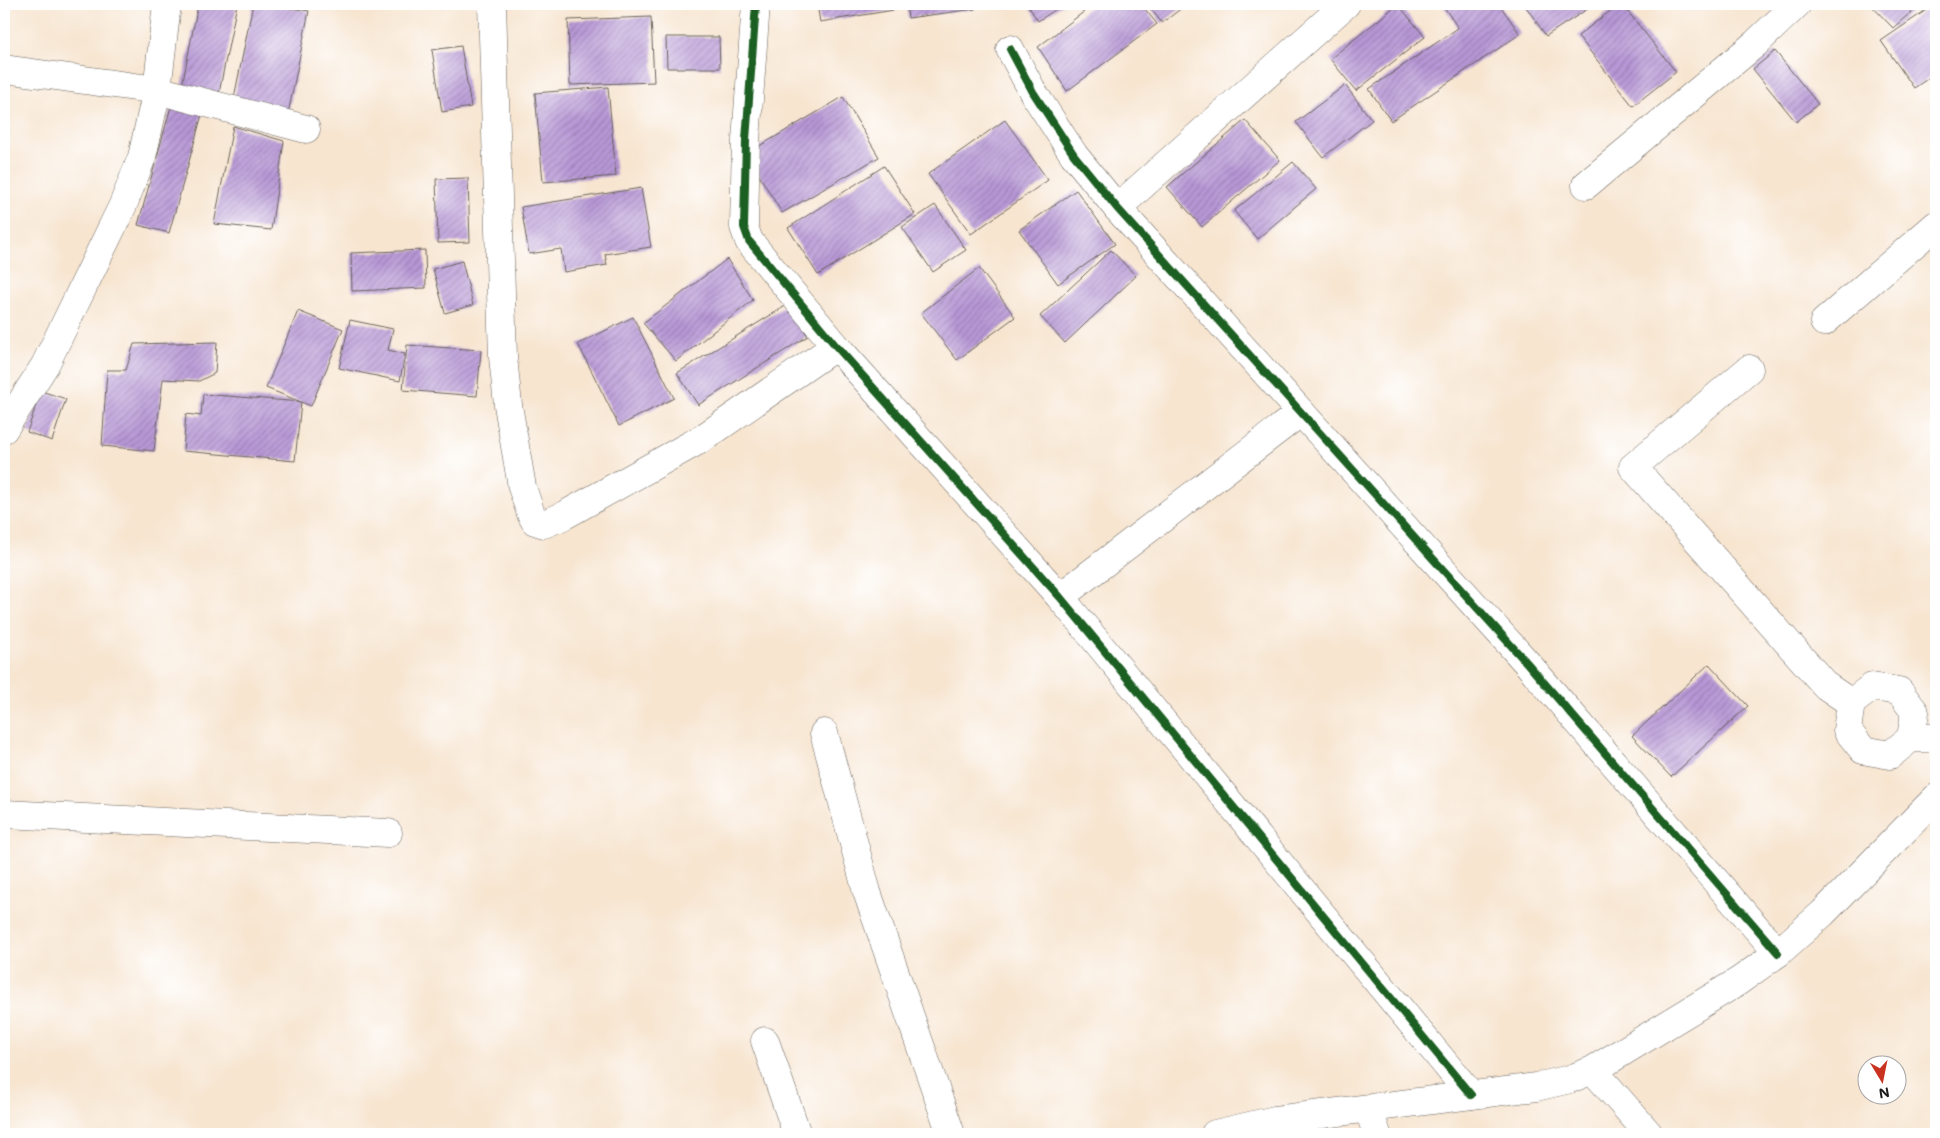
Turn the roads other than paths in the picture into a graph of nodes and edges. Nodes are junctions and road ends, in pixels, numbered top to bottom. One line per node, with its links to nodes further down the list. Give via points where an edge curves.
1 (167, 4): 8 (street)
2 (492, 4): 14 (street, via 504,357 522,487 536,521 544,524 562,516 703,438)
3 (756, 4): 14 (street, via 746,140 744,227 749,241)
4 (1797, 4): 10 (street, via 1755,44)
5 (1333, 8): 11 (street)
6 (1010, 49): 11 (street, via 1033,92 1074,155)
7 (4, 69): 8 (street)
8 (157, 90): 9 (street); 17 (street, via 142,157 123,205 45,366)
9 (306, 129)
10 (1586, 184)
11 (1117, 208): 16 (street)
12 (1936, 226): 13 (street)
13 (1824, 322)
14 (836, 346): 18 (street)
15 (1749, 368): 19 (street, via 1633,467 1826,686)
16 (1301, 412): 18 (street); 25 (street, via 1527,663)
17 (4, 429)
18 (1060, 597): 28 (street)
19 (1851, 703): 21 (street, via 1872,687 1899,691 1915,712); 21 (street, via 1847,730 1863,750 1890,754)
20 (824, 733): 31 (street, via 867,892)
21 (1924, 738)
22 (1936, 798): 25 (street, via 1823,913)
23 (4, 814): 24 (street)
24 (388, 833)
25 (1778, 953): 27 (street, via 1739,981)
26 (765, 1041): 30 (street)
27 (1594, 1070): 28 (street, via 1536,1087); 33 (street)
28 (1471, 1095): 29 (street)
29 (1373, 1122): 32 (street, via 1274,1120)
30 (797, 1134)
31 (951, 1134)
32 (1215, 1134)
33 (1649, 1134)

